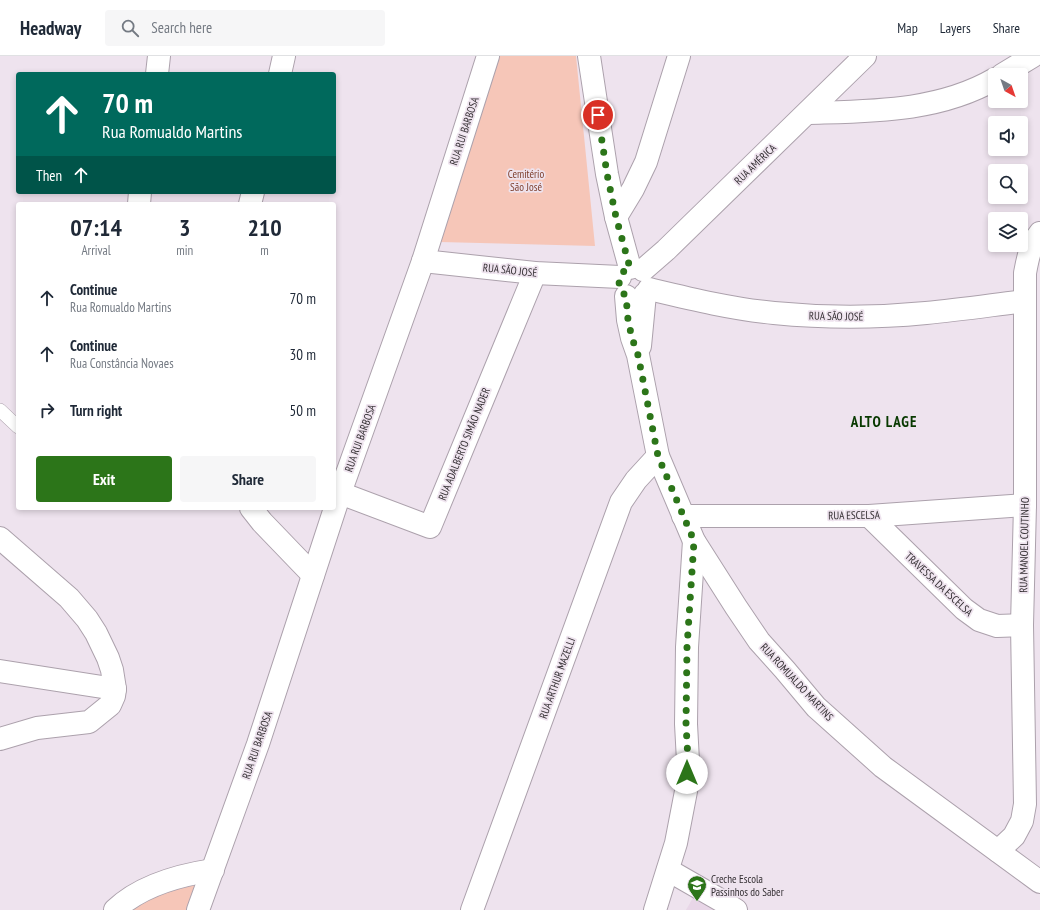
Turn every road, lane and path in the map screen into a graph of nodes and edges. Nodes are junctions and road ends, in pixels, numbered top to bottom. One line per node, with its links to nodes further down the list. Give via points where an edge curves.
1 (159, 56): 9 (street)
2 (284, 56): 10 (street)
3 (488, 56): 15 (street, RUA RUI BARBOSA)
4 (589, 56): 13 (street)
5 (679, 56): 13 (street, via 646,162)
6 (865, 56): 12 (street, RUA AMÉRICA)
7 (1033, 56): 8 (street)
8 (1013, 68)
9 (157, 72)
10 (280, 72)
11 (988, 83): 12 (street, via 960,96 904,108)
12 (808, 113): 17 (street, RUA AMÉRICA)
13 (616, 217): 17 (street)
14 (1040, 234): 18 (street, RUA MANOEL COUTINHO, via 1033,242 1028,256)
15 (423, 260): 16 (street, RUA SÃO JOSÉ); 22 (street, RUA RUI BARBOSA)
16 (535, 272): 17 (street, RUA SÃO JOSÉ); 22 (street, RUA ADALBERTO SIMÃO NADER, via 430,527)
17 (636, 282): 18 (street, RUA SÃO JOSÉ, via 716,305 772,313 844,317 926,313); 21 (street, RUA ROMUALDO MARTINS, via 638,355)
18 (1025, 301): 24 (street, RUA MANOEL COUTINHO)
19 (0, 410): 20 (lane)
20 (16, 425)
21 (658, 456): 27 (street, RUA ROMUALDO MARTINS); 42 (street, RUA ARTHUR MAZELLI, via 636,480 621,502)
22 (340, 493): 23 (street, RUA RUI BARBOSA)
23 (336, 505)
24 (1025, 505): 28 (street, RUA ESCELSA); 32 (street, RUA MANOEL COUTINHO)
25 (253, 510): 31 (street)
26 (334, 510): 31 (street, RUA RUI BARBOSA)
27 (683, 516): 28 (street, RUA ESCELSA); 30 (street, RUA ROMUALDO MARTINS)
28 (869, 516): 32 (street, TRAVESSA DA ESCELSA, via 964,609 979,620 998,626)
29 (0, 538): 34 (street, via 69,598 87,619 108,658)
30 (694, 541): 36 (street, RUA ROMUALDO MARTINS, via 759,641 816,707 883,767); 38 (street, via 687,647 687,786)
31 (313, 575): 37 (street, RUA RUI BARBOSA, via 258,744)
32 (1022, 625): 36 (street, RUA MANOEL COUTINHO, via 1025,804 1022,820 1014,836)
33 (0, 671): 34 (street)
34 (115, 689): 35 (street, via 110,705 88,722 37,728)
35 (0, 739)
36 (998, 851): 39 (street, RUA ROMUALDO MARTINS)
37 (213, 870): 40 (street, via 191,873 143,891 126,900); 41 (street, RUA RUI BARBOSA)
38 (668, 870): 43 (street); 44 (street)
39 (1040, 882)
40 (115, 910)
41 (198, 910)
42 (472, 910)
43 (655, 910)
44 (736, 910)

